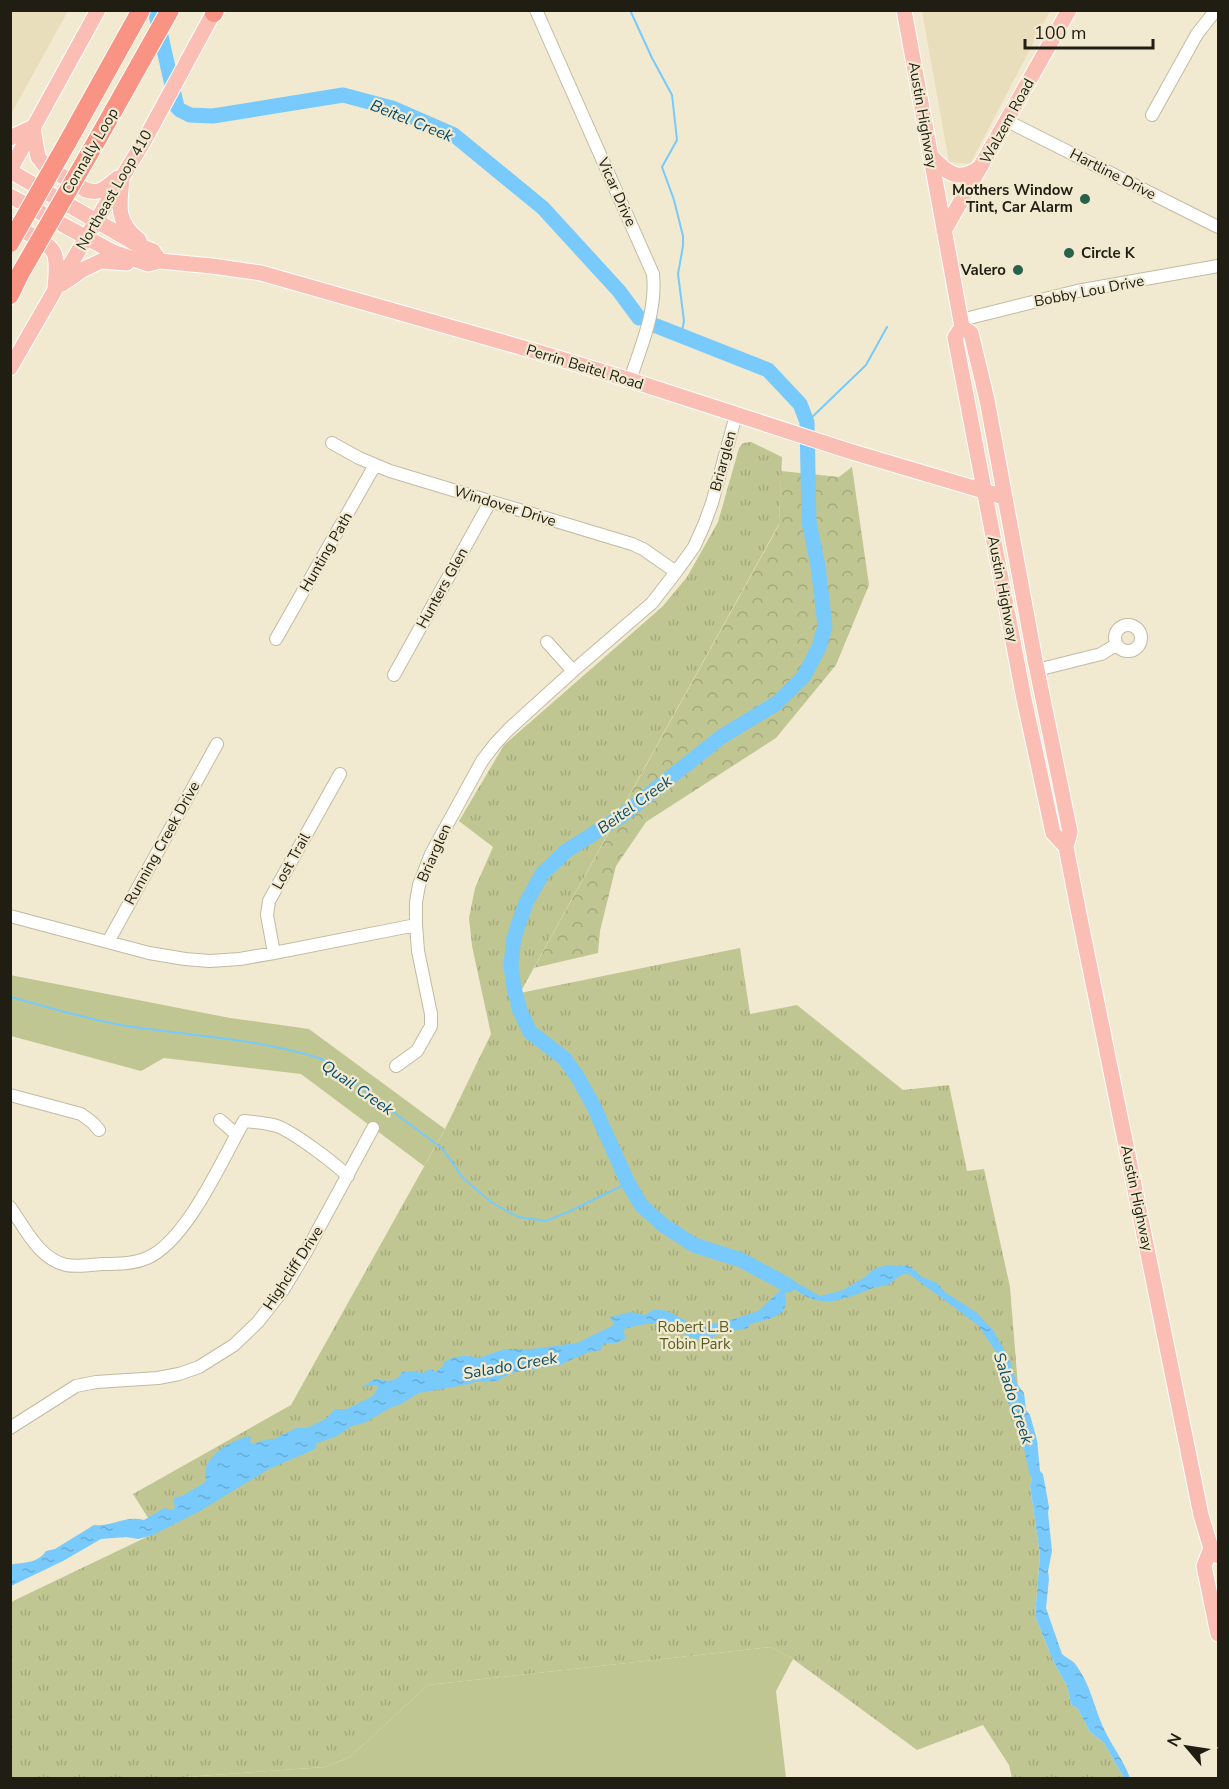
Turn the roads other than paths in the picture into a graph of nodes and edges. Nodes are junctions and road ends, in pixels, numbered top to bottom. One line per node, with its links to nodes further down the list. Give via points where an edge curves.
1 (98, 10): 11 (main road)
2 (141, 10): 23 (highway, Connally Loop, bridge)
3 (170, 10): 27 (highway, Connally Loop, bridge)
4 (536, 10): 30 (street, Vicar Drive, via 653,274 651,315)
5 (904, 10): 13 (main road, Austin Highway)
6 (1069, 10): 10 (main road, Walzem Road)
7 (1216, 10): 9 (street, via 1197,34)
8 (214, 11): 16 (main road, Northeast Loop 410)
9 (1152, 115)
10 (1007, 121): 14 (main road, Walzem Road); 20 (street, Hartline Drive)
11 (33, 127): 12 (main road); 15 (main road); 16 (main road, via 38,157 45,166 86,190 101,191)
12 (10, 138)
13 (931, 156): 14 (main road, via 956,176 968,174); 21 (main road, Austin Highway)
14 (983, 164): 21 (main road, Walzem Road)
15 (10, 170): 18 (main road, Perrin Beitel Road)
16 (123, 175): 18 (main road, Northeast Loop 410); 24 (main road, via 119,209 129,232)
17 (10, 196): 22 (main road, Perrin Beitel Road)
18 (95, 221): 22 (main road, Northeast Loop 410); 24 (main road, Perrin Beitel Road, via 138,245)
19 (10, 224): 26 (main road, via 54,252)
20 (1218, 227)
21 (944, 231): 28 (main road, Austin Highway)
22 (86, 237): 24 (main road, Perrin Beitel Road, via 113,252); 26 (main road, Northeast Loop 410)
23 (10, 243)
24 (154, 259): 26 (main road, via 102,261); 30 (main road, Perrin Beitel Road, via 261,273)
25 (1218, 266): 28 (street, Bobby Lou Drive, via 1077,291)
26 (55, 290): 29 (main road, Northeast Loop 410)
27 (10, 294)
28 (961, 323): 32 (main road, Austin Highway, via 955,336); 37 (main road, Austin Highway, via 971,333)
29 (10, 368)
30 (630, 380): 31 (main road, Perrin Beitel Road)
31 (736, 415): 35 (main road, Perrin Beitel Road); 39 (street, Briarglen, via 704,525)
32 (974, 439): 35 (main road, via 968,474); 36 (main road, Austin Highway)
33 (332, 443): 34 (street, Windover Drive)
34 (375, 465): 38 (street, Windover Drive); 40 (street, Hunting Path)
35 (947, 481): 36 (main road, Perrin Beitel Road)
36 (983, 491): 37 (main road, Perrin Beitel Road); 48 (main road, Austin Highway, via 1053,833)
37 (1004, 497): 43 (main road, Austin Highway)
38 (490, 502): 39 (street, Windover Drive, via 632,544); 45 (street, Hunters Glen)
39 (676, 572): 44 (street, Briarglen, via 651,603)
40 (276, 639)
41 (547, 642): 44 (street)
42 (1116, 645): 43 (street, via 1101,654)
43 (1037, 670): 48 (main road, Austin Highway, via 1070,832)
44 (573, 671): 50 (street, Briarglen, via 509,729 482,760 424,870 416,902)
45 (394, 675)
46 (217, 744): 51 (street, Running Creek Drive)
47 (340, 774): 52 (street, Lost Trail, via 269,901 267,915)
48 (1066, 848): 63 (main road, Austin Highway, via 1201,1515)
49 (10, 916): 51 (street)
50 (416, 925): 52 (street); 53 (street, Briarglen, via 431,1026 417,1051)
51 (108, 942): 52 (street, via 185,960 240,959)
52 (274, 953)
53 (396, 1066)
54 (12, 1095): 55 (street); 58 (street, via 81,1114)
55 (10, 1109)
56 (220, 1120): 59 (street)
57 (373, 1128): 60 (street, Highcliff Drive)
58 (99, 1130)
59 (236, 1134): 60 (street, via 244,1121 279,1127); 61 (street, via 184,1226 150,1257 134,1263 68,1265 54,1261 43,1253)
60 (348, 1176): 62 (street, Highcliff Drive, via 283,1290 234,1345 199,1367 179,1374 76,1386)
61 (10, 1207)
62 (11, 1428)
63 (1215, 1552): 64 (main road, Austin Highway, via 1204,1566)
64 (1218, 1634)

